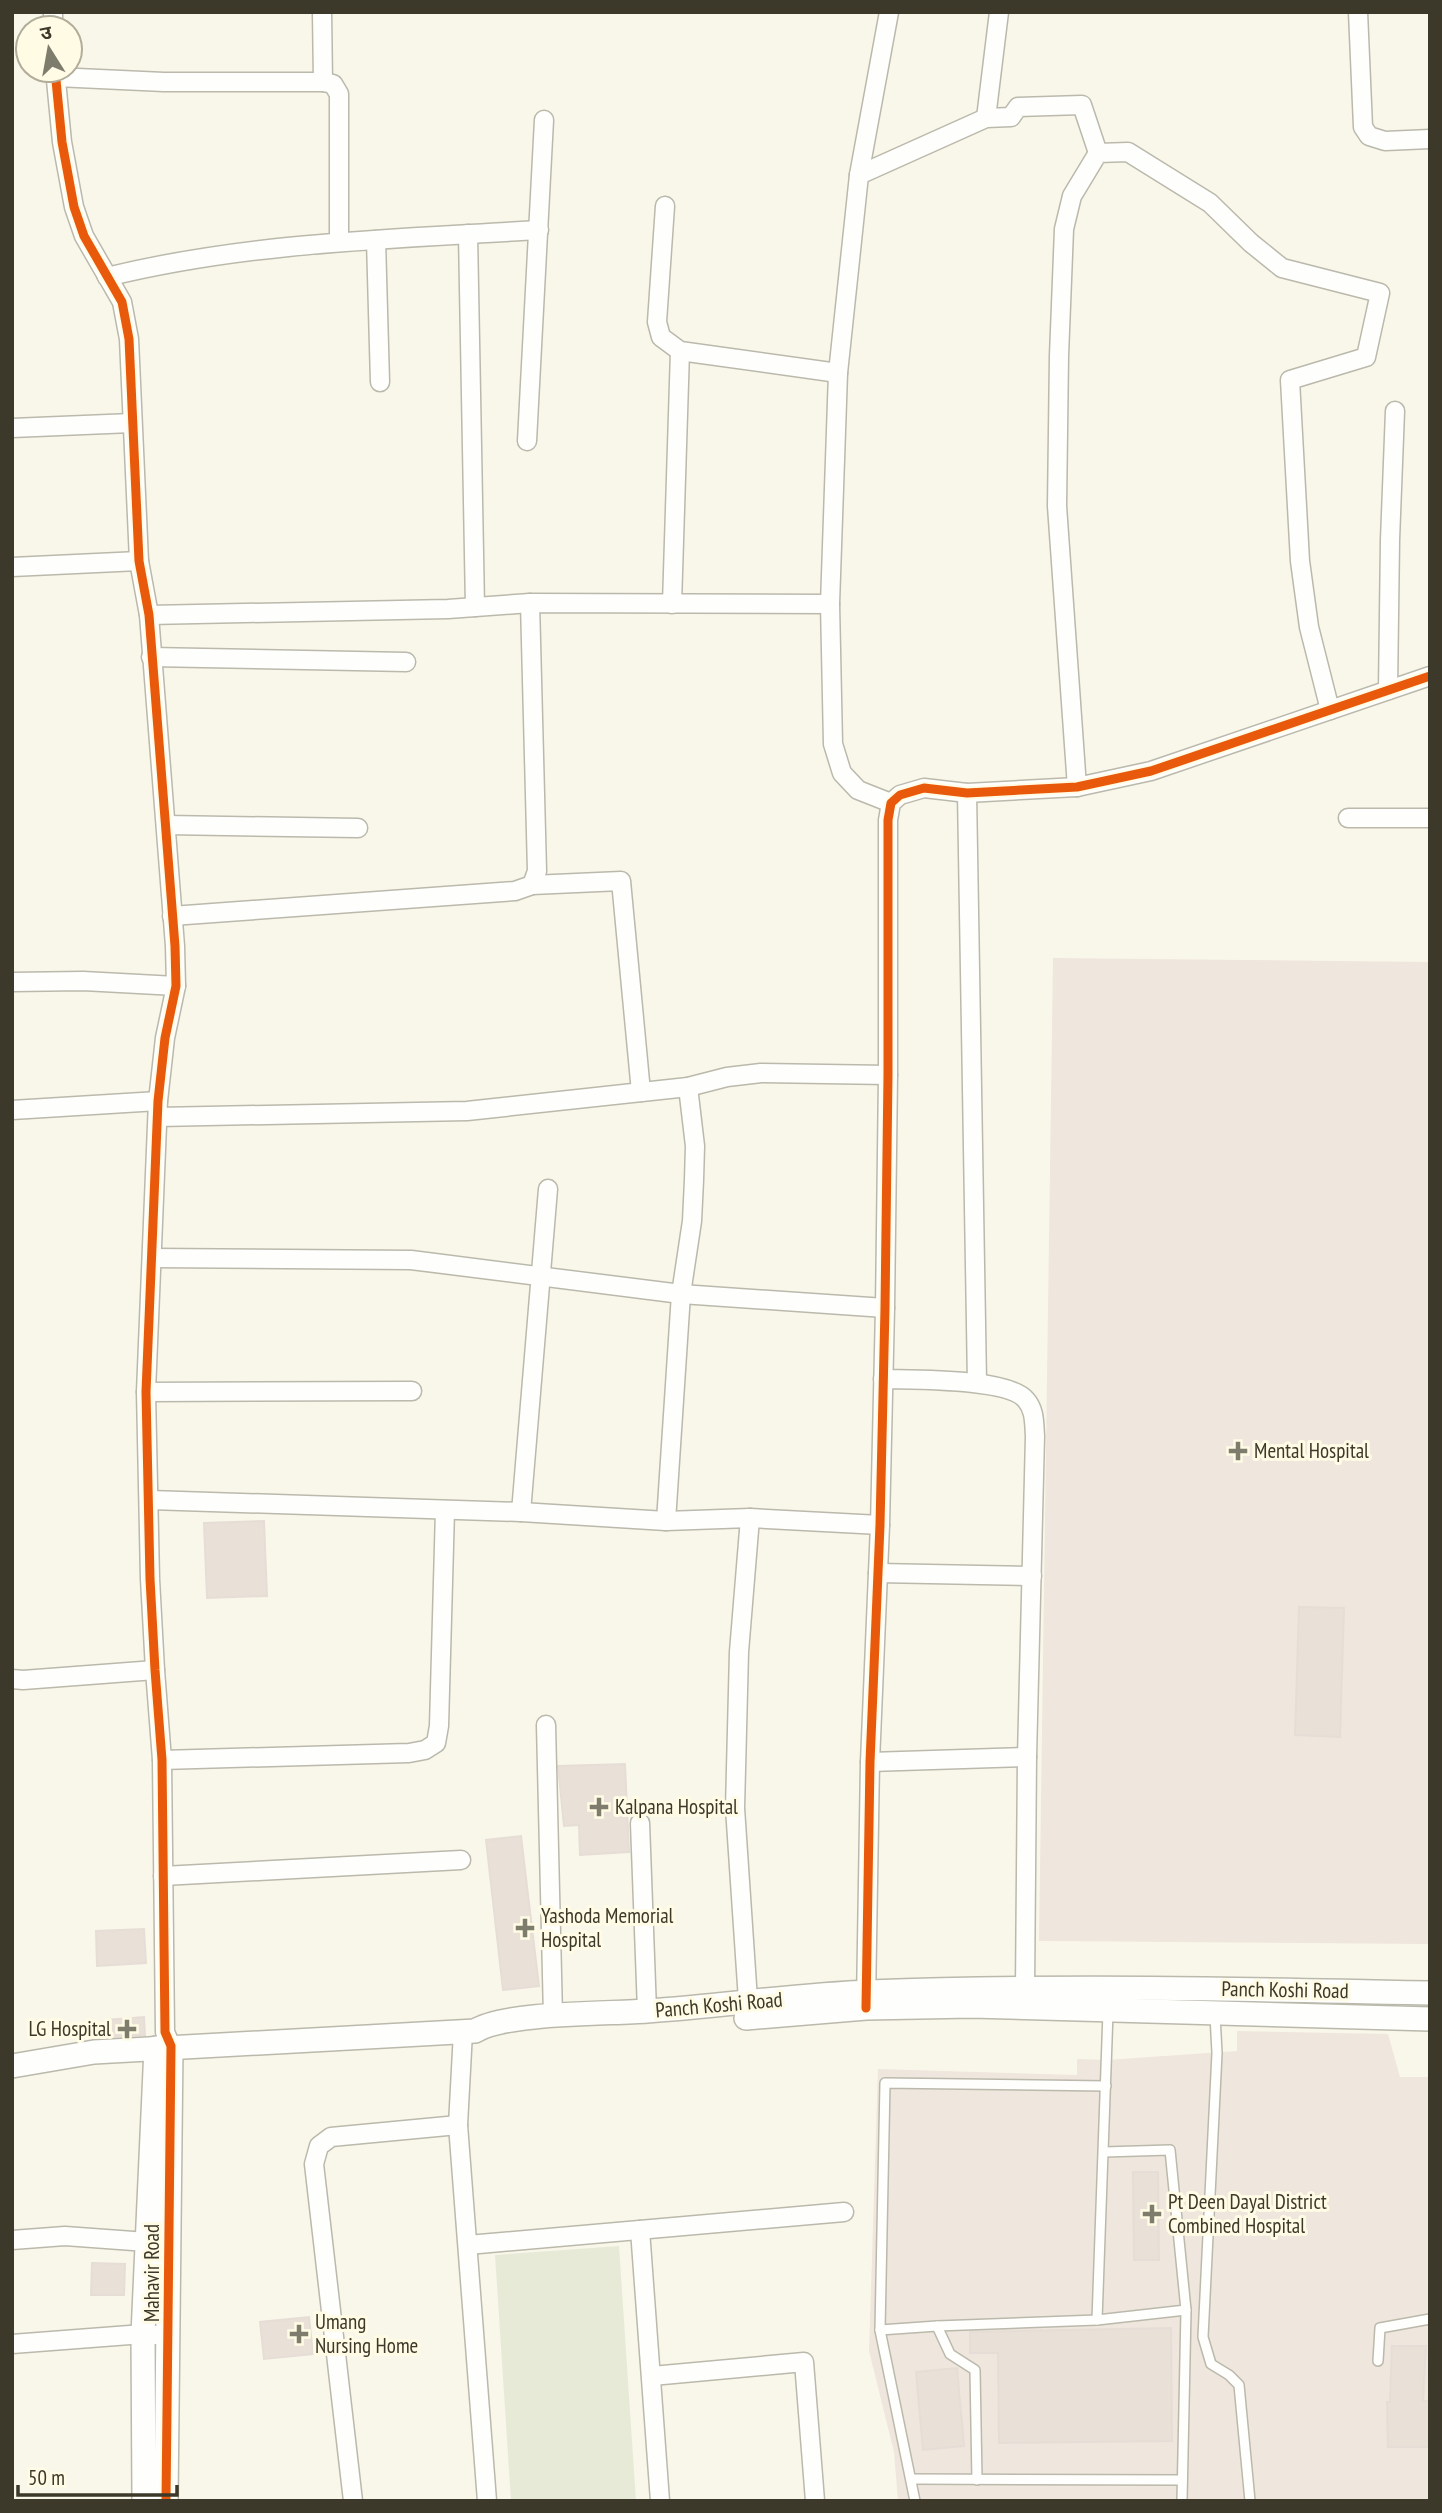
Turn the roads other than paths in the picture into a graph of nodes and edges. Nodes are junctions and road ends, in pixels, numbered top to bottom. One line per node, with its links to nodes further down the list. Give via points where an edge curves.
1 (322, 12): 6 (street)
2 (889, 12): 12 (street)
3 (999, 12): 8 (street)
4 (1358, 12): 10 (street, via 1363,127 1370,136 1385,141)
5 (84, 76): 6 (street, via 164,82)
6 (323, 82): 17 (street, via 333,84 339,94)
7 (56, 84): 18 (street, via 74,207)
8 (986, 118): 11 (street, via 1011,117 1018,107 1082,105); 12 (street)
9 (544, 120): 14 (street)
10 (1430, 139)
11 (1098, 153): 37 (street, via 1128,152 1210,203 1282,268 1380,293 1366,357 1290,380 1300,561 1309,626); 38 (street, via 1072,196 1064,229 1060,343 1057,506)
12 (859, 175): 20 (street)
13 (665, 206): 19 (street, via 657,323 661,337)
14 (539, 230): 15 (street); 25 (street)
15 (468, 234): 16 (street); 31 (street)
16 (376, 240): 17 (street); 21 (street)
17 (339, 242): 18 (street, via 204,258)
18 (107, 277): 23 (street, via 122,302 129,339)
19 (680, 351): 20 (street); 29 (street)
20 (838, 373): 30 (street)
21 (380, 382)
22 (1395, 411): 36 (street)
23 (132, 423): 24 (street); 26 (street)
24 (12, 428)
25 (527, 441)
26 (139, 561): 27 (street); 32 (street)
27 (12, 567)
28 (530, 604): 29 (street); 31 (street); 45 (street, via 537,871)
29 (672, 604): 30 (street)
30 (830, 604): 40 (street, via 833,744 842,773 858,789)
31 (475, 607): 32 (street)
32 (149, 615): 33 (street)
33 (151, 657): 34 (street); 43 (street)
34 (406, 662)
35 (1430, 676): 36 (street)
36 (1388, 690): 37 (street)
37 (1330, 710): 38 (street, via 1151,771)
38 (1077, 787): 39 (street)
39 (967, 793): 40 (street, via 923,788); 60 (street)
40 (891, 803): 49 (street)
41 (1348, 818): 42 (street)
42 (1430, 818)
43 (166, 825): 44 (street); 46 (street)
44 (358, 828)
45 (532, 885): 46 (street, via 515,891); 51 (street, via 621,881)
46 (172, 916): 48 (street)
47 (12, 982): 48 (street)
48 (176, 986): 52 (street)
49 (888, 1075): 50 (street, via 761,1073); 58 (street)
50 (688, 1087): 51 (street); 57 (street, via 694,1180)
51 (641, 1092): 52 (street, via 467,1111)
52 (158, 1109): 53 (street); 55 (street)
53 (12, 1110)
54 (548, 1189): 56 (street)
55 (152, 1258): 56 (street, via 411,1260); 62 (street)
56 (539, 1277): 57 (street); 65 (street)
57 (681, 1294): 58 (street); 67 (street)
58 (885, 1308): 59 (street)
59 (883, 1379): 60 (street); 68 (street)
60 (977, 1383): 70 (street, via 1025,1398 1034,1414)
61 (412, 1391): 62 (street)
62 (146, 1392): 63 (street)
63 (150, 1500): 64 (street); 71 (street)
64 (445, 1510): 65 (street); 75 (street, via 436,1743 409,1753)
65 (521, 1512): 67 (street)
66 (750, 1518): 67 (street); 68 (street); 85 (street, via 739,1652 735,1808)
67 (666, 1521)
68 (880, 1525): 69 (street)
69 (878, 1573): 70 (street); 76 (street)
70 (1032, 1576): 74 (street)
71 (155, 1670): 72 (street); 75 (street)
72 (12, 1679)
73 (546, 1725): 88 (street)
74 (1027, 1757): 76 (street); 81 (street)
75 (162, 1760): 79 (street)
76 (870, 1762): 83 (street)
77 (640, 1823): 86 (street)
78 (461, 1860): 79 (street)
79 (163, 1876): 91 (street)
80 (1109, 1987): 81 (street, Panch Koshi Road); 84 (street, Panch Koshi Road); 87 (lane)
81 (1025, 1989): 83 (street, Panch Koshi Road)
82 (1430, 1993): 84 (street, Panch Koshi Road)
83 (866, 2000): 85 (street, Panch Koshi Road); 87 (street)
84 (1215, 2000): 87 (street); 89 (street); 122 (lane, via 1217,2053 1203,2336 1211,2364 1239,2385)
85 (749, 2010): 86 (street, Panch Koshi Road); 90 (street, via 487,2035)
86 (647, 2011): 88 (street, Panch Koshi Road)
87 (1108, 2011): 93 (lane)
88 (554, 2016): 90 (street, Panch Koshi Road, via 486,2023)
89 (1430, 2019)
90 (469, 2031): 91 (street, Panch Koshi Road); 94 (street)
91 (164, 2042): 92 (street, Panch Koshi Road); 99 (street); 107 (street, Mahavir Road)
92 (12, 2066)
93 (1106, 2086): 95 (lane); 105 (lane, via 885,2083)
94 (458, 2124): 100 (street); 116 (street, via 331,2137 319,2146 314,2164)
95 (1104, 2152): 101 (lane, via 1170,2150); 103 (lane)
96 (844, 2212): 97 (street)
97 (640, 2230): 100 (street); 110 (street)
98 (12, 2241): 99 (street, via 65,2236)
99 (146, 2242): 106 (street)
100 (468, 2245): 117 (street)
101 (1185, 2310): 103 (lane); 113 (lane)
102 (1430, 2319): 109 (lane, via 1380,2328)
103 (1097, 2320): 104 (lane)
104 (937, 2326): 105 (lane); 112 (lane, via 950,2354 975,2370)
105 (880, 2330): 111 (lane)
106 (143, 2334): 107 (street); 108 (street); 114 (street)
107 (169, 2336): 115 (street, Mahavir Road)
108 (12, 2344)
109 (1378, 2361)
110 (652, 2376): 118 (street); 119 (street, via 804,2361)
111 (912, 2479): 112 (lane); 120 (lane)
112 (977, 2480): 113 (lane)
113 (1182, 2480): 121 (lane)
114 (144, 2501)
115 (166, 2501)
116 (353, 2501)
117 (487, 2501)
118 (660, 2501)
119 (816, 2501)
120 (915, 2501)
121 (1182, 2501)
122 (1250, 2501)

